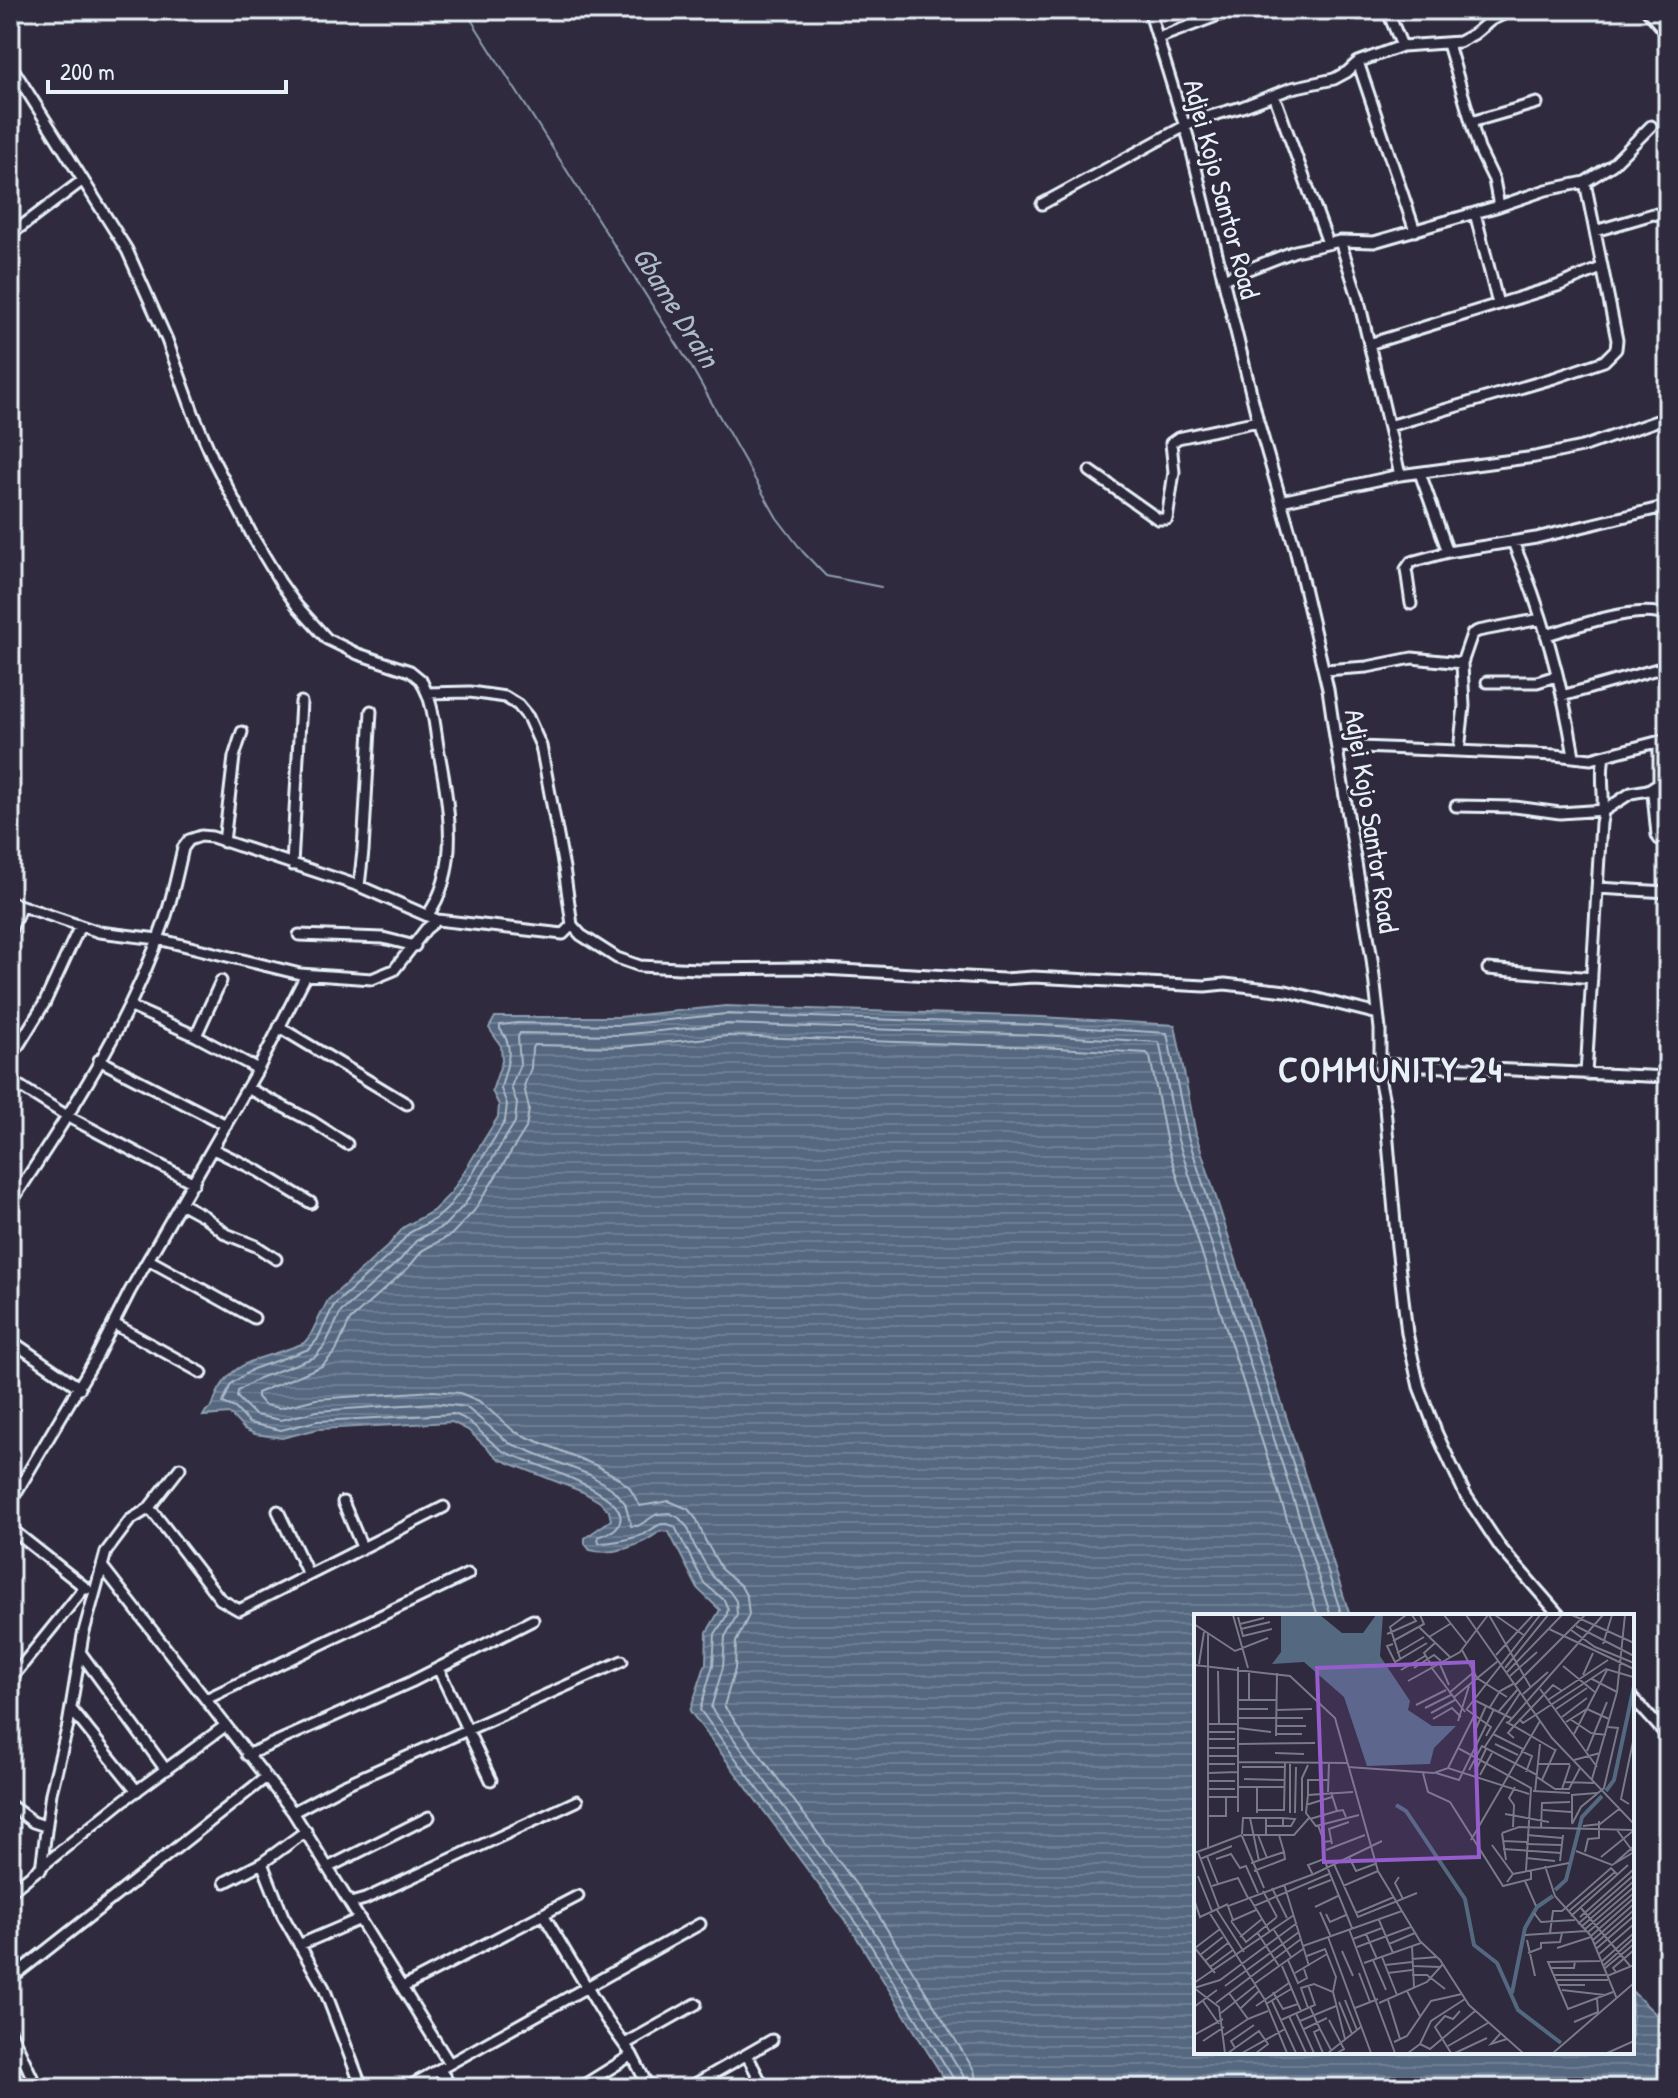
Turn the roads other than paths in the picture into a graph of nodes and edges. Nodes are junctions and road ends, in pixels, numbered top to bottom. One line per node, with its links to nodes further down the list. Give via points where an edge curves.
1 (1149, 10): 7 (street, Adjei Kojo Santor Road)
2 (1232, 10): 7 (street)
3 (1387, 10): 9 (street)
4 (1512, 10): 8 (street)
5 (1647, 10): 6 (street)
6 (1668, 35)
7 (1158, 38): 15 (street, Adjei Kojo Santor Road)
8 (1448, 44): 9 (street); 14 (street)
9 (1402, 46): 10 (street)
10 (1358, 62): 12 (street, via 1334,79); 23 (street)
11 (10, 64): 17 (street)
12 (1274, 95): 15 (street); 27 (street)
13 (1537, 103): 14 (street)
14 (1471, 122): 20 (street)
15 (1185, 125): 19 (street); 29 (street, Adjei Kojo Santor Road)
16 (1651, 126): 18 (street, via 1612,165)
17 (83, 180): 25 (street); 52 (street, via 138,271 214,461 280,582 327,639 410,671)
18 (1585, 182): 20 (street); 24 (street)
19 (1042, 204)
20 (1499, 206): 21 (street)
21 (1475, 213): 23 (street); 30 (street)
22 (1668, 223): 24 (street, via 1653,214)
23 (1415, 231): 26 (street, via 1374,242)
24 (1595, 231): 28 (street)
25 (10, 235)
26 (1340, 241): 27 (street); 31 (street)
27 (1328, 243): 29 (street)
28 (1601, 268): 30 (street); 34 (street, via 1617,340 1604,361)
29 (1223, 279): 33 (street, Adjei Kojo Santor Road)
30 (1498, 304): 31 (street)
31 (1369, 344): 34 (street)
32 (1668, 417): 36 (street, via 1582,447)
33 (1258, 421): 35 (street, via 1171,443 1174,472 1167,519 1158,519); 38 (street, Adjei Kojo Santor Road)
34 (1389, 426): 37 (street)
35 (1090, 471)
36 (1420, 473): 37 (street); 42 (street)
37 (1400, 475): 38 (street)
38 (1281, 501): 49 (street, Adjei Kojo Santor Road)
39 (1665, 507): 40 (street); 41 (street)
40 (1668, 524)
41 (1513, 542): 42 (street); 45 (street)
42 (1448, 552): 43 (street, via 1411,562 1406,569)
43 (1411, 604)
44 (1668, 617): 46 (street, via 1640,613)
45 (1541, 619): 46 (street); 47 (street, via 1472,634)
46 (1546, 635): 50 (street)
47 (1462, 663): 49 (street, via 1412,658); 59 (street)
48 (1668, 666): 53 (street)
49 (1324, 670): 58 (street, Adjei Kojo Santor Road)
50 (1556, 676): 51 (street, via 1537,682); 53 (street)
51 (1487, 682)
52 (427, 693): 73 (street, via 449,818 445,874); 75 (street, via 505,697 528,717 541,746)
53 (1562, 696): 60 (street)
54 (301, 702): 67 (street)
55 (371, 711): 68 (street)
56 (242, 732): 66 (street)
57 (1663, 740): 61 (street); 62 (street)
58 (1337, 746): 59 (street); 86 (street, Adjei Kojo Santor Road)
59 (1459, 751): 60 (street)
60 (1574, 756): 61 (street)
61 (1604, 756): 64 (street)
62 (1659, 783): 64 (street); 65 (street, via 1653,794 1657,835)
63 (1456, 806): 64 (street, via 1560,813)
64 (1605, 810): 69 (street)
65 (1668, 841)
66 (224, 842): 67 (street); 79 (street, via 201,836 183,848)
67 (292, 865): 68 (street)
68 (359, 886): 73 (street)
69 (1597, 888): 70 (street); 83 (street)
70 (1668, 892)
71 (10, 902): 72 (street)
72 (21, 906): 76 (street); 77 (street)
73 (427, 916): 74 (street)
74 (437, 920): 75 (street, via 554,934 563,934); 80 (street)
75 (572, 925): 86 (street, via 617,958 640,966 1225,984 1301,994)
76 (80, 926): 79 (street); 89 (street, via 44,1004)
77 (10, 932)
78 (299, 935): 80 (street, via 383,938)
79 (158, 939): 82 (street); 85 (street)
80 (415, 946): 82 (street, via 394,970 372,979)
81 (1488, 969): 83 (street)
82 (306, 975): 87 (street)
83 (1592, 978): 93 (street)
84 (221, 981): 88 (street)
85 (129, 1006): 88 (street); 90 (street)
86 (1378, 1014): 91 (street, Adjei Kojo Santor Road)
87 (279, 1027): 92 (street); 97 (street)
88 (196, 1036): 92 (street)
89 (10, 1059)
90 (99, 1060): 98 (street); 99 (street)
91 (1379, 1064): 93 (street); 125 (street, Adjei Kojo Santor Road, via 1407,1333 1419,1387 1465,1494 1500,1547)
92 (258, 1069): 96 (street)
93 (1586, 1074): 94 (street)
94 (1668, 1077)
95 (10, 1080): 98 (street)
96 (247, 1088): 99 (street); 100 (street)
97 (407, 1104)
98 (67, 1116): 102 (street); 104 (street)
99 (226, 1125): 101 (street)
100 (347, 1144)
101 (213, 1149): 102 (street); 103 (street)
102 (194, 1183): 105 (street)
103 (311, 1203)
104 (10, 1204)
105 (182, 1204): 106 (street); 107 (street)
106 (276, 1259)
107 (149, 1260): 108 (street); 109 (street)
108 (254, 1318)
109 (114, 1324): 111 (street); 112 (street)
110 (10, 1340): 112 (street)
111 (202, 1373)
112 (80, 1388): 115 (street)
113 (180, 1468): 117 (street)
114 (343, 1502): 120 (street)
115 (10, 1503)
116 (444, 1507): 120 (street)
117 (148, 1509): 121 (street, via 117,1535); 122 (street, via 220,1599 234,1609)
118 (278, 1511): 122 (street)
119 (10, 1528): 124 (street)
120 (362, 1547): 122 (street)
121 (102, 1566): 124 (street); 131 (street)
122 (308, 1574)
123 (468, 1574): 131 (street)
124 (89, 1590): 127 (street); 130 (street)
125 (1558, 1614)
126 (533, 1620): 129 (street)
127 (80, 1652): 133 (street); 138 (street)
128 (622, 1661): 135 (street)
129 (438, 1668): 135 (street); 137 (street)
130 (10, 1680)
131 (206, 1699): 134 (street)
132 (1634, 1699): 136 (street)
133 (71, 1709): 141 (street); 146 (street)
134 (225, 1726): 137 (street); 138 (street)
135 (466, 1730): 140 (street); 144 (street)
136 (1668, 1737)
137 (247, 1755): 139 (street)
138 (166, 1770): 141 (street)
139 (265, 1778): 144 (street); 159 (street)
140 (491, 1780)
141 (137, 1791): 150 (street)
142 (577, 1801): 154 (street)
143 (10, 1805): 146 (street)
144 (293, 1812): 147 (street)
145 (429, 1817): 149 (street)
146 (45, 1826): 150 (street)
147 (306, 1831): 148 (street); 149 (street)
148 (262, 1863): 151 (street); 158 (street)
149 (329, 1867): 154 (street)
150 (41, 1869): 152 (street)
151 (225, 1882)
152 (10, 1892)
153 (578, 1896): 155 (street)
154 (351, 1903): 156 (street)
155 (543, 1914): 160 (street); 161 (street)
156 (360, 1919): 158 (street); 161 (street)
157 (700, 1924): 160 (street)
158 (299, 1945): 173 (street, via 326,1992)
159 (10, 1979)
160 (587, 1986): 165 (street); 170 (street)
161 (403, 1987): 170 (street)
162 (696, 2004): 165 (street)
163 (10, 2030): 168 (street)
164 (772, 2040): 167 (street)
165 (625, 2044): 166 (street)
166 (632, 2055): 176 (street); 177 (street)
167 (747, 2055): 171 (street); 179 (street)
168 (22, 2057): 169 (street); 172 (street)
169 (10, 2062)
170 (444, 2066): 174 (street); 175 (street)
171 (706, 2084): 178 (street)
172 (37, 2088)
173 (362, 2088)
174 (406, 2088)
175 (452, 2088)
176 (579, 2088)
177 (649, 2088)
178 (688, 2088)
179 (764, 2088)

